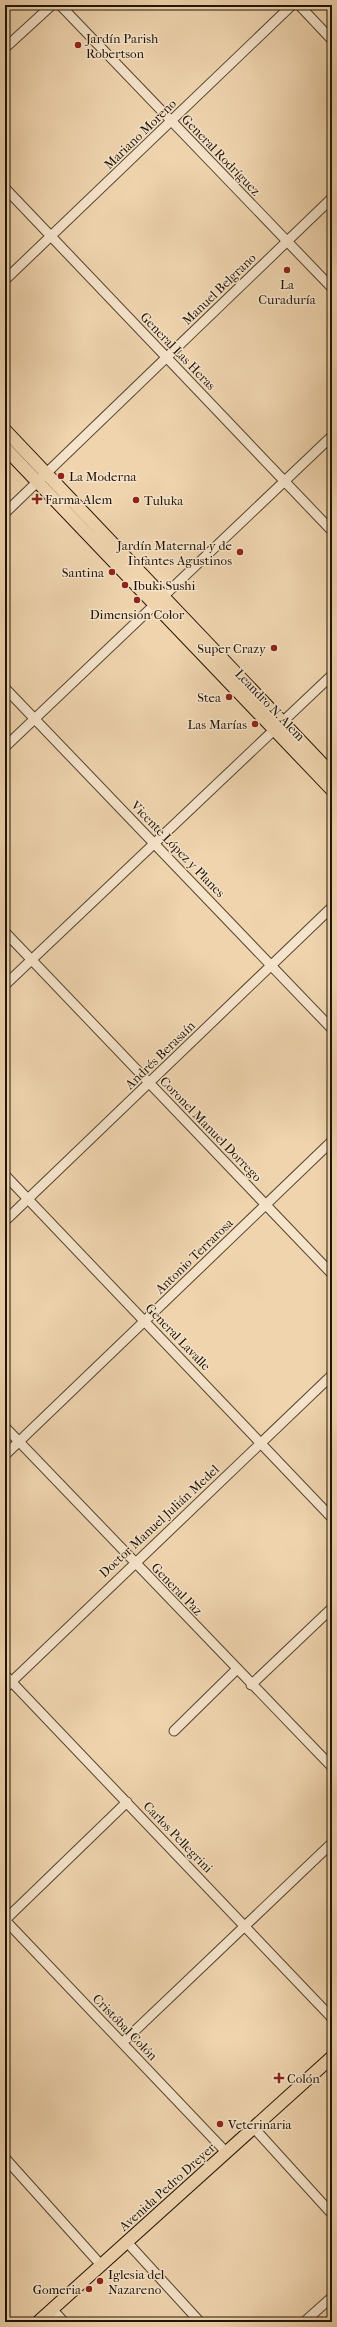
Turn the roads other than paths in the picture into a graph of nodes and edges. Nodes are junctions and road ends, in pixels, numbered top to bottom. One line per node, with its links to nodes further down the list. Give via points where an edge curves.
1 (52, 5): 6 (street)
2 (60, 5): 7 (street, General Rodríguez)
3 (292, 5): 7 (street, Mariano Moreno)
4 (299, 5): 5 (street)
5 (332, 40)
6 (5, 48)
7 (171, 122): 10 (street, Mariano Moreno); 11 (street, General Rodríguez)
8 (5, 188): 10 (street, General Las Heras)
9 (332, 198): 11 (street, Manuel Belgrano)
10 (52, 236): 12 (street, Mariano Moreno); 14 (street, General Las Heras)
11 (288, 242): 13 (street, General Rodríguez); 14 (street, Manuel Belgrano)
12 (5, 280)
13 (332, 288)
14 (166, 357): 18 (street, Manuel Belgrano); 19 (street, General Las Heras)
15 (5, 430): 18 (main road, Leandro N. Alem)
16 (332, 436): 19 (street)
17 (5, 448): 18 (main road, Leandro N. Alem)
18 (41, 478): 20 (street, Manuel Belgrano); 22 (main road, Leandro N. Alem)
19 (285, 482): 21 (street, General Las Heras); 22 (street)
20 (5, 513)
21 (332, 531)
22 (159, 603): 25 (street); 26 (main road, Leandro N. Alem)
23 (332, 675): 26 (street)
24 (5, 688): 25 (street, Vicente López y Planes)
25 (34, 719): 27 (street); 30 (street, Vicente López y Planes)
26 (279, 726): 28 (main road, Leandro N. Alem); 29 (main road, Leandro N. Alem); 30 (street)
27 (5, 747)
28 (332, 774)
29 (332, 790)
30 (155, 844): 33 (street); 34 (street, Vicente López y Planes)
31 (332, 907): 34 (street, Andrés Berasaín)
32 (5, 932): 33 (street, Coronel Manuel Dorrego)
33 (32, 959): 35 (street); 37 (street, Coronel Manuel Dorrego)
34 (271, 966): 36 (street, Vicente López y Planes); 37 (street, Andrés Berasaín)
35 (5, 985)
36 (332, 1029)
37 (149, 1084): 40 (street, Andrés Berasaín); 41 (street, Coronel Manuel Dorrego)
38 (332, 1141): 41 (street, Antonio Terrarosa)
39 (5, 1174): 40 (street, General Lavalle)
40 (28, 1199): 42 (street, Andrés Berasaín); 44 (street, General Lavalle)
41 (266, 1204): 43 (street, Coronel Manuel Dorrego); 44 (street, Antonio Terrarosa)
42 (5, 1221)
43 (332, 1274)
44 (145, 1322): 47 (street, Antonio Terrarosa); 48 (street, General Lavalle)
45 (332, 1375): 48 (street, Doctor Manuel Julián Medel)
46 (5, 1427): 47 (street, General Paz)
47 (19, 1441): 49 (street, Antonio Terrarosa); 51 (street, General Paz)
48 (261, 1443): 50 (street, General Lavalle); 51 (street, Doctor Manuel Julián Medel)
49 (5, 1455)
50 (332, 1518)
51 (134, 1562): 53 (street, General Paz); 54 (street, Doctor Manuel Julián Medel)
52 (332, 1608): 55 (street)
53 (236, 1669): 55 (street, General Paz); 56 (street)
54 (7, 1681): 58 (street, Carlos Pellegrini)
55 (251, 1685): 57 (street, General Paz)
56 (174, 1731)
57 (332, 1768)
58 (127, 1802): 60 (street); 61 (street, Carlos Pellegrini)
59 (332, 1843): 61 (street)
60 (5, 1920): 63 (street, Cristóbal Colón)
61 (245, 1926): 62 (street, Carlos Pellegrini); 63 (street)
62 (332, 2018)
63 (122, 2043): 66 (street, Cristóbal Colón)
64 (332, 2057): 65 (main road, Avenida Pedro Dreyer)
65 (254, 2128): 66 (main road, Avenida Pedro Dreyer); 68 (street)
66 (226, 2152): 69 (main road, Avenida Pedro Dreyer)
67 (5, 2158): 70 (street)
68 (332, 2214)
69 (126, 2241): 70 (main road, Avenida Pedro Dreyer); 75 (street)
70 (101, 2264): 72 (main road, Avenida Pedro Dreyer)
71 (332, 2297): 76 (street)
72 (52, 2309): 73 (main road, Avenida Pedro Dreyer); 74 (street)
73 (38, 2322)
74 (64, 2322)
75 (200, 2322)
76 (304, 2322)

